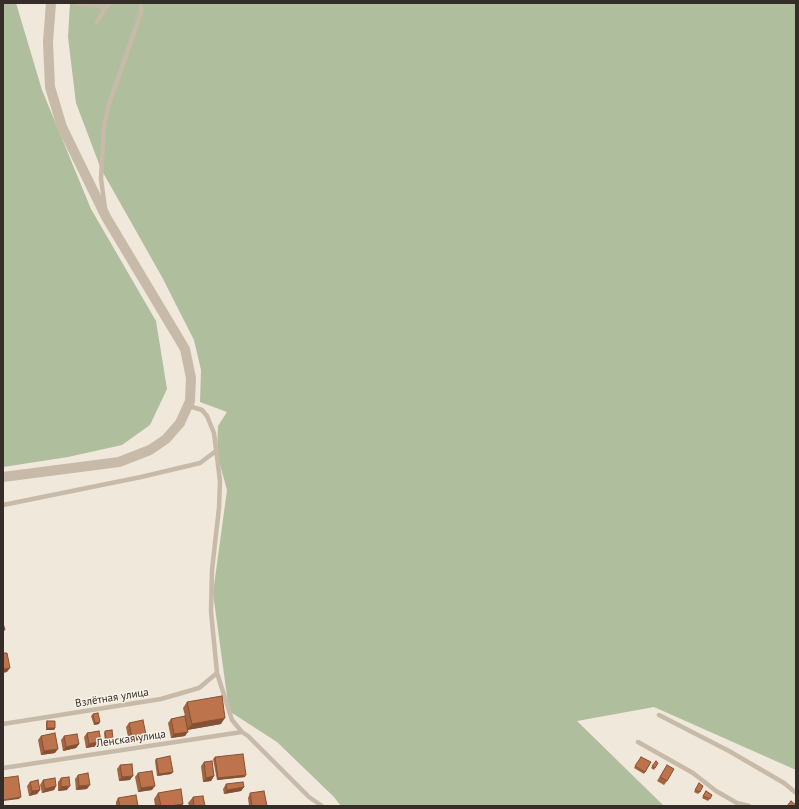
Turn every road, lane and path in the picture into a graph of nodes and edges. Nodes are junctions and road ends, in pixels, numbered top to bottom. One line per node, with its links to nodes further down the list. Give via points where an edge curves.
1 (51, 3): 7 (street, via 48,42 50,87 62,127)
2 (76, 3): 5 (lane)
3 (111, 3): 5 (lane)
4 (141, 3): 7 (lane, via 138,24 109,104 104,126 101,179)
5 (106, 7): 6 (lane)
6 (97, 22)
7 (106, 217): 8 (street, via 185,349 191,378)
8 (188, 406): 9 (lane, via 202,410 207,416 214,433); 10 (street, via 180,423 166,439 150,450 119,462)
9 (216, 451): 11 (lane, via 200,463); 12 (lane, via 220,481 211,612)
10 (3, 477)
11 (3, 505)
12 (217, 673): 14 (lane, Взлётная улица, via 199,688 162,699); 15 (lane, via 232,720)
13 (659, 715): 18 (lane, via 736,755 784,783)
14 (3, 724)
15 (242, 732): 17 (lane, Ленская улица); 19 (lane, via 309,797)
16 (638, 742): 20 (lane, via 693,773 716,791)
17 (3, 768)
18 (796, 793)
19 (322, 806)
20 (749, 806)

